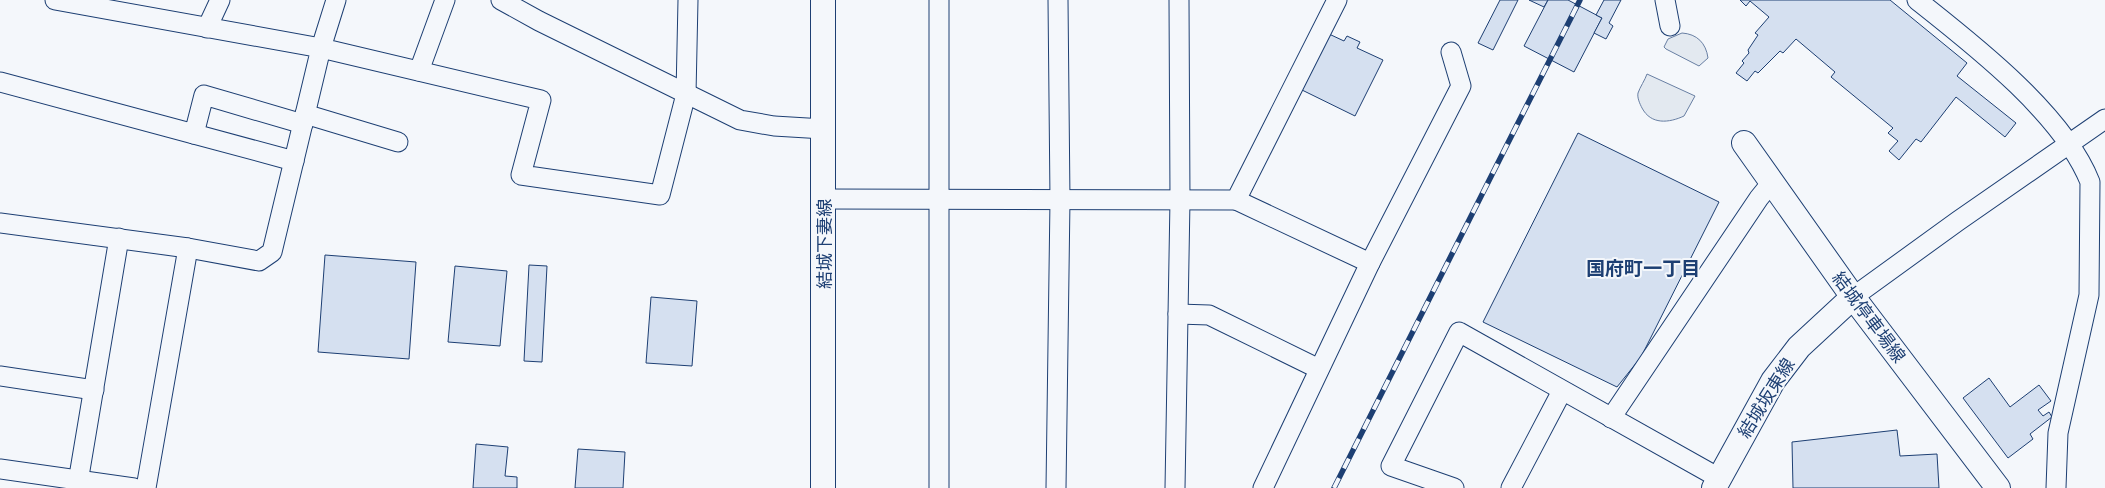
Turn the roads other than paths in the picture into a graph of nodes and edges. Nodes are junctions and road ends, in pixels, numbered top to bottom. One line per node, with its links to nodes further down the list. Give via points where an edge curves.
1 (55, 0): 14 (street)
2 (220, 0): 16 (street)
3 (336, 0): 17 (street)
4 (445, 0): 19 (street)
5 (501, 0): 21 (street)
6 (688, 0): 21 (street)
7 (824, 0): 24 (main road, 結城下妻線)
8 (940, 0): 32 (street)
9 (1058, 0): 33 (street)
10 (1179, 0): 34 (street)
11 (1665, 0): 15 (street)
12 (1334, 1): 35 (street)
13 (1926, 3): 28 (street, via 2046,115)
14 (132, 7): 16 (street)
15 (1670, 26)
16 (207, 28): 17 (street)
17 (321, 48): 19 (street); 22 (street)
18 (1451, 52): 39 (street, via 1461,86)
19 (419, 71): 21 (street, via 541,100 521,175 660,195)
20 (0, 82): 25 (street)
21 (686, 94): 24 (street, via 740,120)
22 (304, 119): 25 (street, via 204,95); 26 (street); 29 (street)
23 (2105, 119): 28 (street)
24 (824, 129): 31 (main road, 結城下妻線)
25 (194, 134): 29 (street)
26 (398, 142)
27 (1744, 143): 30 (main road, 結城停車場線)
28 (2068, 144): 40 (street, via 2090,182); 41 (street)
29 (294, 161): 38 (street, via 272,252 259,261)
30 (1772, 182): 41 (main road, 結城停車場線); 47 (street, via 1758,198)
31 (824, 199): 32 (street); 53 (main road, 結城下妻線)
32 (939, 199): 33 (street); 54 (street)
33 (1060, 200): 34 (street); 55 (street)
34 (1180, 200): 35 (street); 42 (street)
35 (1236, 200): 39 (street)
36 (0, 223): 37 (street)
37 (119, 238): 38 (street); 45 (street)
38 (188, 248): 52 (street)
39 (1370, 263): 43 (street)
40 (2097, 295): 61 (street, via 2058,433)
41 (1853, 297): 49 (main road, 結城坂東線, via 1820,325 1787,362 1746,426); 60 (main road, 結城停車場線)
42 (1178, 314): 43 (street, via 1209,314); 56 (street)
43 (1319, 369): 57 (street)
44 (0, 376): 45 (street)
45 (94, 390): 50 (street)
46 (1562, 391): 47 (street); 58 (street, via 1459,332 1391,466); 59 (street)
47 (1611, 418): 49 (street)
48 (0, 468): 50 (street)
49 (1716, 483)
50 (78, 484): 51 (street)
51 (134, 488)
52 (146, 488)
53 (823, 488)
54 (939, 488)
55 (1056, 488)
56 (1175, 488)
57 (1263, 488)
58 (1454, 488)
59 (1511, 488)
60 (1998, 488)
61 (2056, 488)

